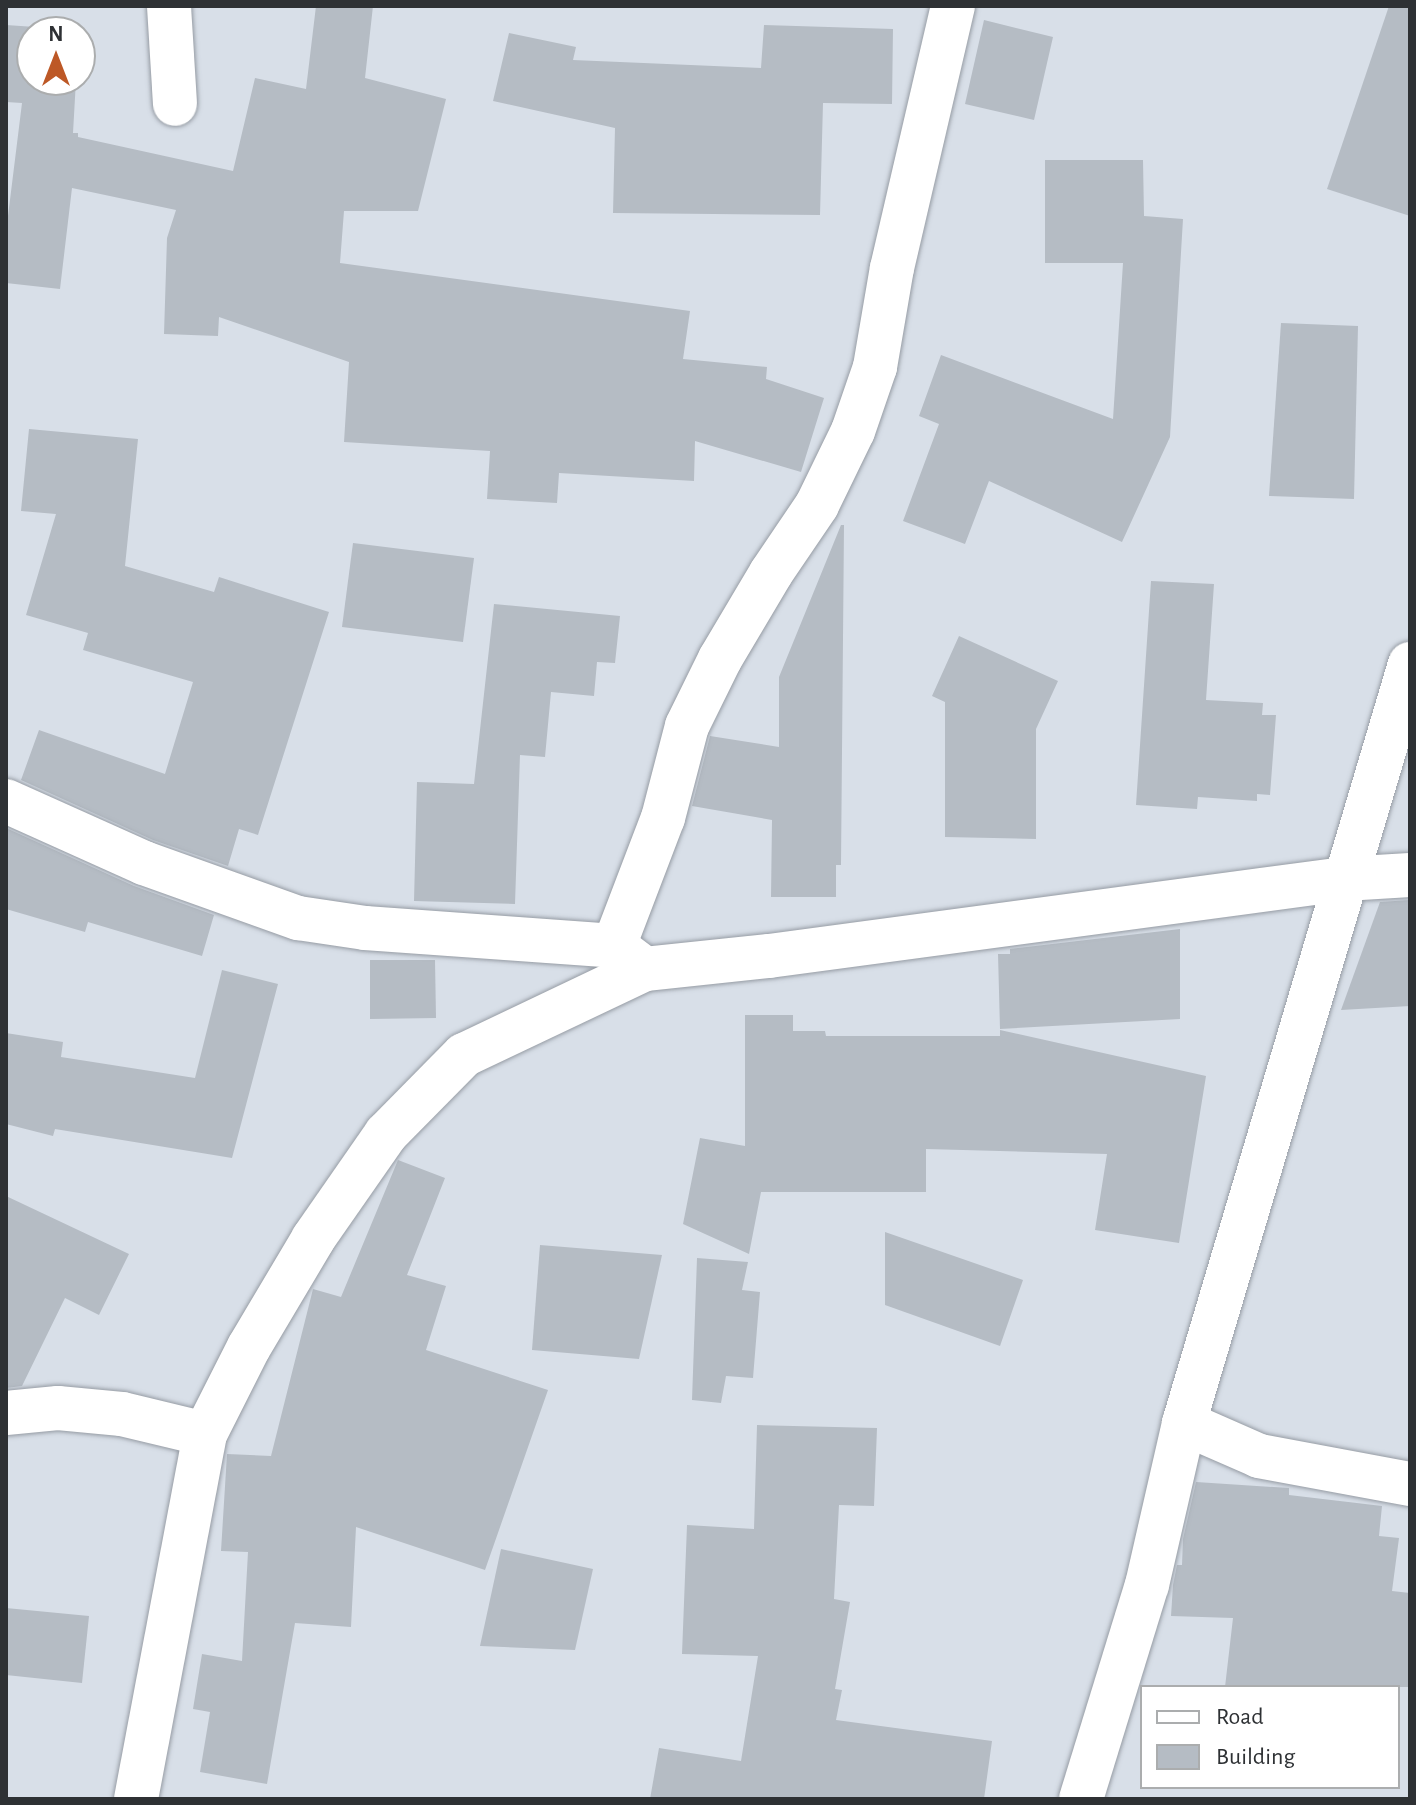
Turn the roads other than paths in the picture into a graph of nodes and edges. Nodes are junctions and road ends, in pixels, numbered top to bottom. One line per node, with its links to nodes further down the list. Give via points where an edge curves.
1 (169, 6): 3 (street)
2 (953, 6): 8 (street, via 892,268 875,367 853,431 817,505 720,659 687,726)
3 (175, 104)
4 (1410, 664): 7 (street)
5 (6, 801): 8 (street, via 144,863 298,918)
6 (1410, 875): 7 (street)
7 (1344, 879): 8 (street, via 769,956); 10 (street)
8 (630, 957): 11 (street, via 464,1055 386,1134 313,1239)
9 (6, 1413): 11 (street, via 58,1408 122,1414)
10 (1184, 1423): 12 (street, via 1259,1456); 14 (street, via 1147,1585)
11 (205, 1434): 13 (street)
12 (1410, 1484)
13 (136, 1799)
14 (1081, 1799)

